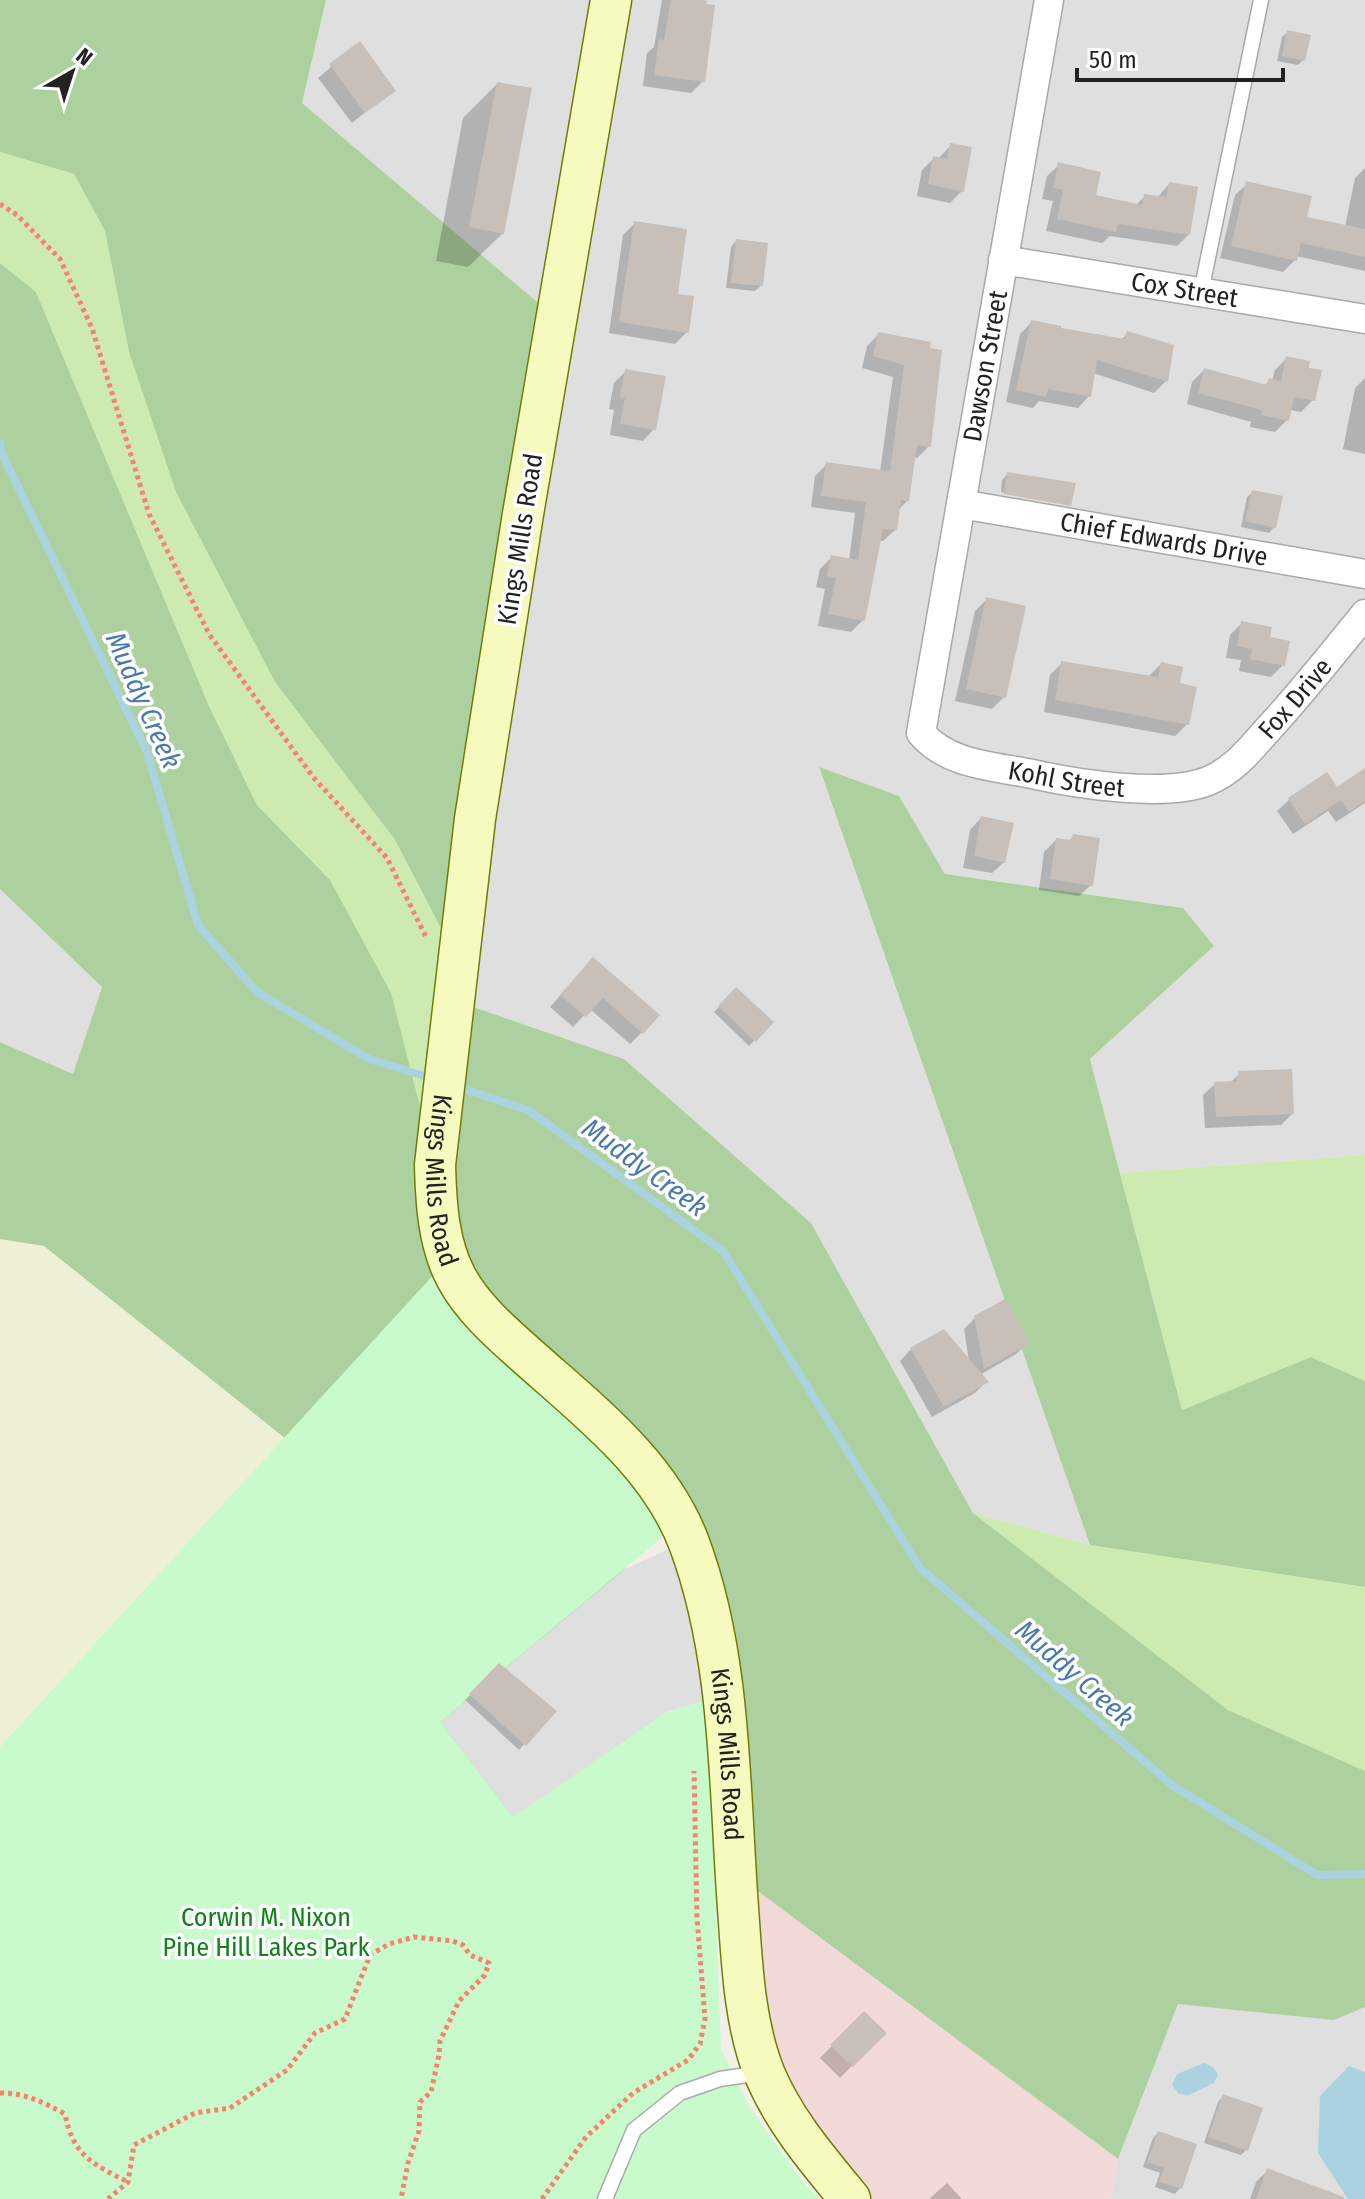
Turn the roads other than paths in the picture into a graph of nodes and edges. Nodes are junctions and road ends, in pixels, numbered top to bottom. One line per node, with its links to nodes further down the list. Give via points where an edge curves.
1 (611, 0): 12 (street, Kings Mills Road, via 475,819 435,1165 436,1207 445,1248 467,1295 642,1465 688,1540 712,1618 742,1960 749,2017)
2 (1049, 0): 4 (street, Dawson Street)
3 (1261, 0): 5 (lane)
4 (1003, 260): 5 (street, Cox Street); 7 (street, Dawson Street)
5 (1201, 292): 6 (street, Cox Street)
6 (1365, 319)
7 (961, 504): 8 (street, Chief Edwards Drive); 10 (street, Dawson Street)
8 (1365, 574)
9 (1365, 614): 11 (street, Fox Drive, via 1305,689 1232,769)
10 (921, 733): 11 (street, Kohl Street, via 954,758 1046,777 1150,788 1188,787)
11 (1219, 776)
12 (764, 2072): 13 (lane, via 680,2093 634,2130); 14 (street, Kings Mills Road, via 779,2105)
13 (605, 2199)
14 (850, 2199)

